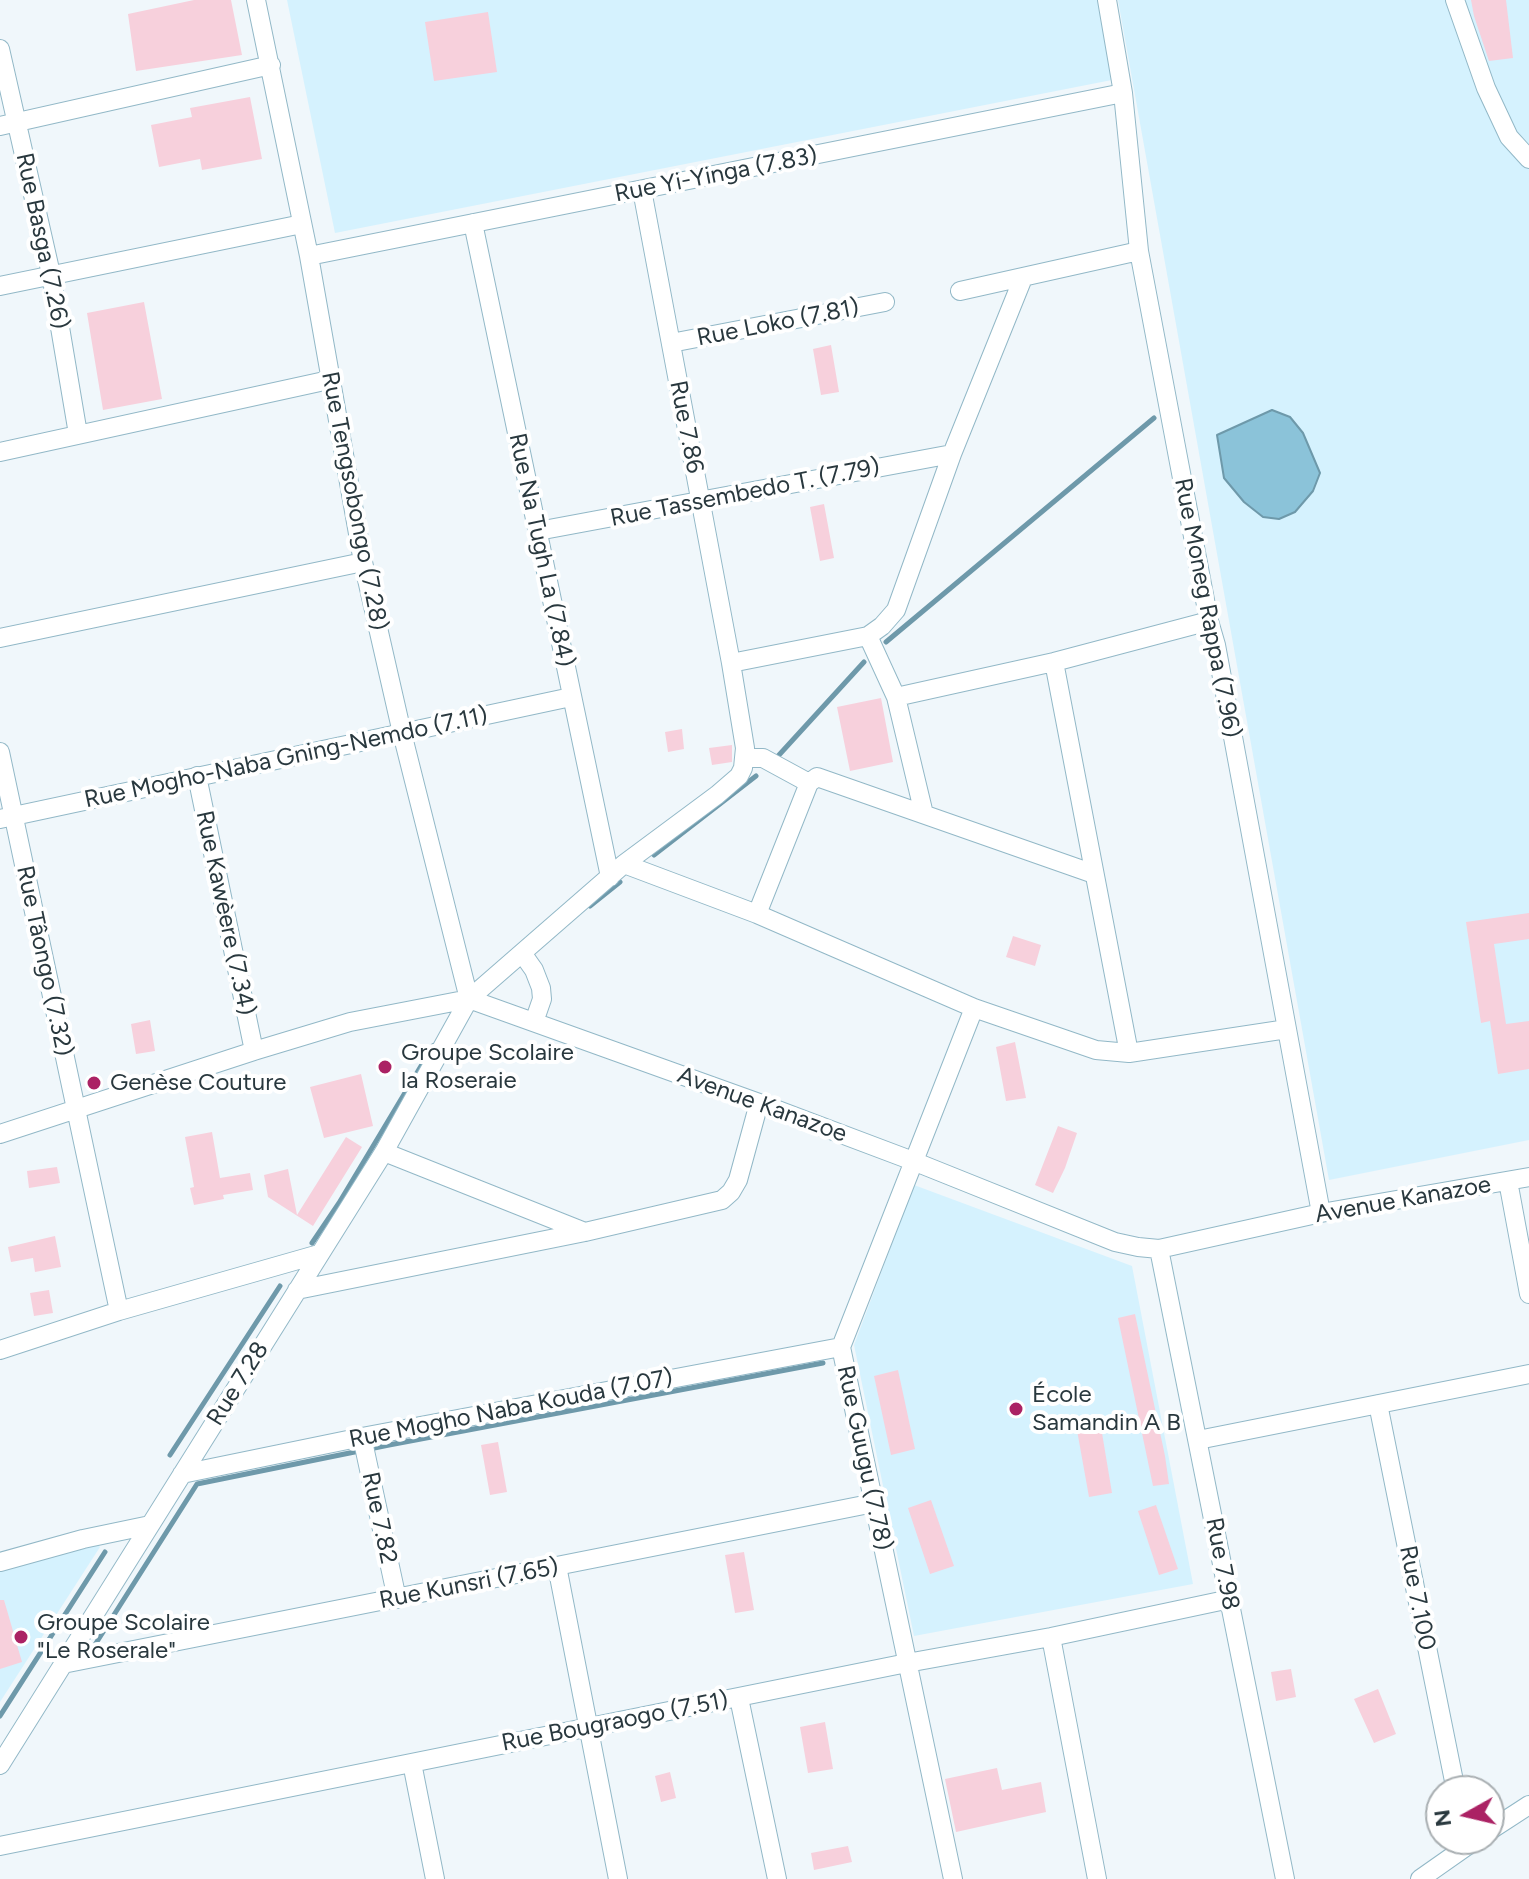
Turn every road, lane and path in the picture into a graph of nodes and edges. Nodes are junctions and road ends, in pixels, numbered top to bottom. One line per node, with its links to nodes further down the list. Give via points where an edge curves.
1 (256, 0): 5 (street, Rue Tengsobongo (7.28))
2 (1107, 0): 6 (street, Rue Moneg Rappa (7.96))
3 (1455, 0): 8 (street, via 1486,88 1509,137)
4 (0, 49): 7 (street, Rue Basga (7.26))
5 (271, 65): 7 (street); 11 (street, Rue Tengsobongo (7.28))
6 (1123, 93): 9 (street, Rue Yi-Yinga (7.83)); 12 (street, Rue Moneg Rappa (7.96))
7 (8, 124): 14 (street, Rue Basga (7.26))
8 (1529, 159)
9 (642, 190): 10 (street, Rue Yi-Yinga (7.83)); 19 (street, Rue 7.86)
10 (473, 223): 13 (street, Rue Yi-Yinga (7.83)); 25 (street, Rue Na Tugh La (7.84))
11 (302, 224): 13 (street, Rue Tengsobongo (7.28)); 14 (street)
12 (1139, 251): 15 (street); 27 (street, Rue Moneg Rappa (7.96))
13 (309, 256): 20 (street, Rue Tengsobongo (7.28))
14 (51, 274): 16 (street); 21 (street, Rue Basga (7.26))
15 (1023, 278): 17 (street); 23 (street)
16 (0, 286)
17 (960, 291)
18 (885, 302): 19 (street, Rue Loko (7.81))
19 (671, 343): 24 (street, Rue 7.86)
20 (329, 380): 21 (street); 26 (street, Rue Tengsobongo (7.28))
21 (78, 434): 22 (street)
22 (0, 452)
23 (952, 454): 24 (street, Rue Tassembedo T. (7.79)); 28 (street, via 896,610)
24 (701, 502): 25 (street, Rue Tassembedo T. (7.79)); 31 (street, Rue 7.86)
25 (538, 531): 32 (street, Rue Na Tugh La (7.84))
26 (363, 562): 29 (street); 34 (street, Rue Tengsobongo (7.28))
27 (1209, 621): 30 (street); 48 (street, Rue Moneg Rappa (7.96))
28 (868, 636): 31 (street); 33 (street)
29 (0, 638)
30 (1054, 662): 33 (street); 42 (street)
31 (731, 663): 36 (street, Rue 7.86)
32 (571, 697): 34 (street, Rue Mogho-Naba Gning-Nemdo (7.11)); 41 (street, Rue Na Tugh La (7.84))
33 (896, 697): 39 (street)
34 (402, 733): 37 (street, Rue Mogho-Naba Gning-Nemdo (7.11)); 45 (street, Rue Tengsobongo (7.28))
35 (0, 752): 40 (street, Rue Tâongo (7.32))
36 (745, 758): 38 (street, via 763,758); 41 (street, via 739,776)
37 (197, 776): 40 (street, Rue Mogho-Naba Gning-Nemdo (7.11)); 49 (street, Rue Kawèere (7.34))
38 (809, 783): 39 (street, via 822,778); 43 (street)
39 (924, 814): 42 (street)
40 (7, 817): 52 (street, Rue Tâongo (7.32))
41 (617, 870): 43 (street); 44 (street)
42 (1094, 874): 50 (street)
43 (757, 914): 46 (street)
44 (522, 953): 45 (street); 47 (street, via 541,988)
45 (469, 999): 47 (street, Avenue Kanazoe); 49 (street, via 350,1022); 54 (street, Rue 7.28)
46 (974, 1008): 50 (street, via 1096,1050); 55 (street, Rue Guugu (7.78))
47 (534, 1022): 51 (street, Avenue Kanazoe)
48 (1287, 1029): 50 (street); 58 (street, Rue Moneg Rappa (7.96))
49 (254, 1051): 52 (street)
50 (1129, 1053)
51 (759, 1103): 55 (street, Avenue Kanazoe); 59 (street, via 738,1180 722,1200)
52 (76, 1108): 53 (street); 64 (street, Rue Tâongo (7.32))
53 (0, 1134)
54 (384, 1152): 59 (street); 61 (street, Rue 7.28)
55 (913, 1161): 60 (street, Avenue Kanazoe, via 1115,1242); 65 (street, Rue Guugu (7.78))
56 (1529, 1177): 57 (street, Avenue Kanazoe)
57 (1508, 1181): 58 (street, Avenue Kanazoe); 63 (street)
58 (1321, 1213): 60 (street, Avenue Kanazoe)
59 (585, 1232): 62 (street)
60 (1159, 1249): 70 (street, Rue 7.98)
61 (319, 1254): 62 (street, Rue 7.28); 64 (street)
62 (297, 1290): 71 (street, Rue 7.28)
63 (1529, 1294)
64 (119, 1311): 66 (street)
65 (841, 1347): 69 (street, Rue Mogho Naba Kouda (7.07)); 72 (street, Rue Guugu (7.78))
66 (0, 1350)
67 (1529, 1374): 68 (street)
68 (1378, 1404): 70 (street); 85 (street, Rue 7.100)
69 (362, 1437): 71 (street, Rue Mogho Naba Kouda (7.07)); 76 (street, Rue 7.82)
70 (1198, 1440): 77 (street, Rue 7.98)
71 (182, 1474): 73 (street, Rue 7.28)
72 (874, 1503): 75 (street, Rue Kunsri (7.65)); 79 (street, Rue Guugu (7.78))
73 (150, 1525): 74 (street); 80 (street, Rue 7.28)
74 (0, 1562)
75 (557, 1566): 76 (street, Rue Kunsri (7.65)); 82 (street)
76 (397, 1599): 80 (street, Rue Kunsri (7.65))
77 (1230, 1599): 78 (street, Rue Bougraogo (7.51)); 95 (street, Rue 7.98)
78 (1051, 1637): 79 (street, Rue Bougraogo (7.51)); 94 (street)
79 (907, 1663): 81 (street, Rue Bougraogo (7.51)); 93 (street, Rue Guugu (7.78))
80 (63, 1664): 84 (street, Rue 7.28)
81 (739, 1698): 82 (street, Rue Bougraogo (7.51)); 92 (street)
82 (589, 1727): 83 (street, Rue Bougraogo (7.51)); 91 (street)
83 (412, 1763): 88 (street, Rue Bougraogo (7.51)); 90 (street)
84 (0, 1765)
85 (1453, 1775)
86 (1529, 1805): 87 (street)
87 (1505, 1821)
88 (0, 1846)
89 (1452, 1855): 96 (street)
90 (435, 1879)
91 (618, 1879)
92 (777, 1879)
93 (953, 1879)
94 (1097, 1879)
95 (1285, 1879)
96 (1420, 1879)

